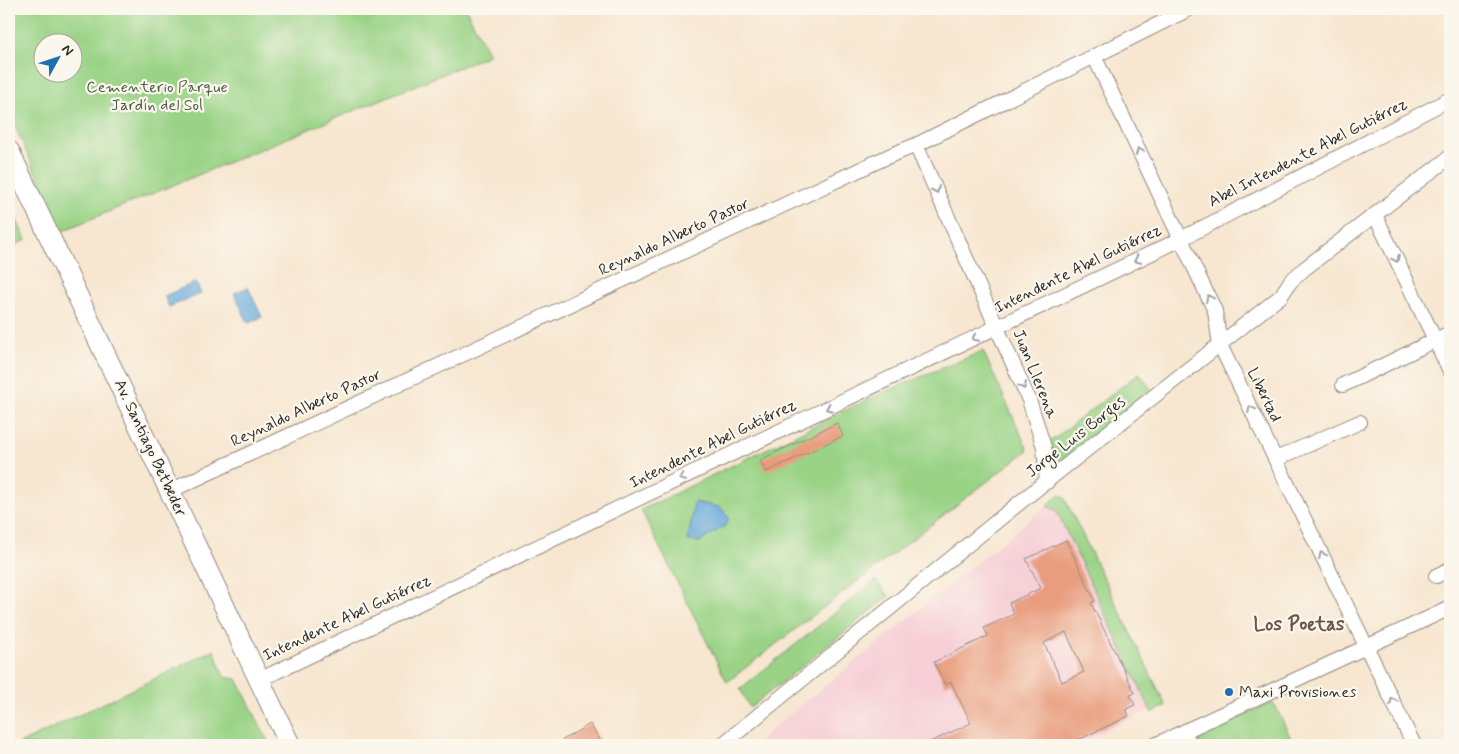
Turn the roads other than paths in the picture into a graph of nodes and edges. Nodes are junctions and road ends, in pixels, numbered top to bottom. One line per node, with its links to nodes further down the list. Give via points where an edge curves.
1 (1189, 9): 2 (street, Reynaldo Alberto Pastor)
2 (1094, 56): 4 (street, Reynaldo Alberto Pastor); 8 (street, Libertad, one-way to 2)
3 (1450, 99): 8 (street, Abel Intendente Abel Gutiérrez)
4 (916, 145): 9 (street, Juan Llerena, one-way to 9); 18 (street, Reynaldo Alberto Pastor)
5 (9, 151): 18 (main road, Av. Santiago Betbeder)
6 (1450, 156): 7 (street, Jorge Luis Borges)
7 (1375, 215): 11 (street, one-way to 11); 12 (street, Jorge Luis Borges, via 1304,269 1281,296)
8 (1181, 239): 9 (street, Intendente Abel Gutiérrez, one-way to 9); 12 (street, Libertad, one-way to 8, via 1215,311)
9 (998, 327): 17 (street, Juan Llerena, one-way to 17, via 1029,400 1044,447); 23 (street, Intendente Abel Gutiérrez, one-way to 23)
10 (1450, 334): 11 (street)
11 (1436, 340): 13 (street); 14 (street)
12 (1220, 345): 16 (street, Libertad, one-way to 12); 17 (street, Jorge Luis Borges)
13 (1450, 371)
14 (1343, 386)
15 (1360, 422): 16 (street)
16 (1276, 460): 22 (street, Libertad, one-way to 16)
17 (1047, 482): 25 (street, Jorge Luis Borges)
18 (170, 491): 23 (main road, Av. Santiago Betbeder)
19 (1450, 568): 20 (street)
20 (1436, 576)
21 (1450, 608): 22 (street)
22 (1367, 647): 24 (street); 29 (street, Libertad, one-way to 22)
23 (259, 680): 26 (main road, Av. Santiago Betbeder)
24 (1184, 732): 27 (street); 28 (street)
25 (731, 742)
26 (290, 745)
27 (1155, 745)
28 (1190, 745)
29 (1414, 745)

